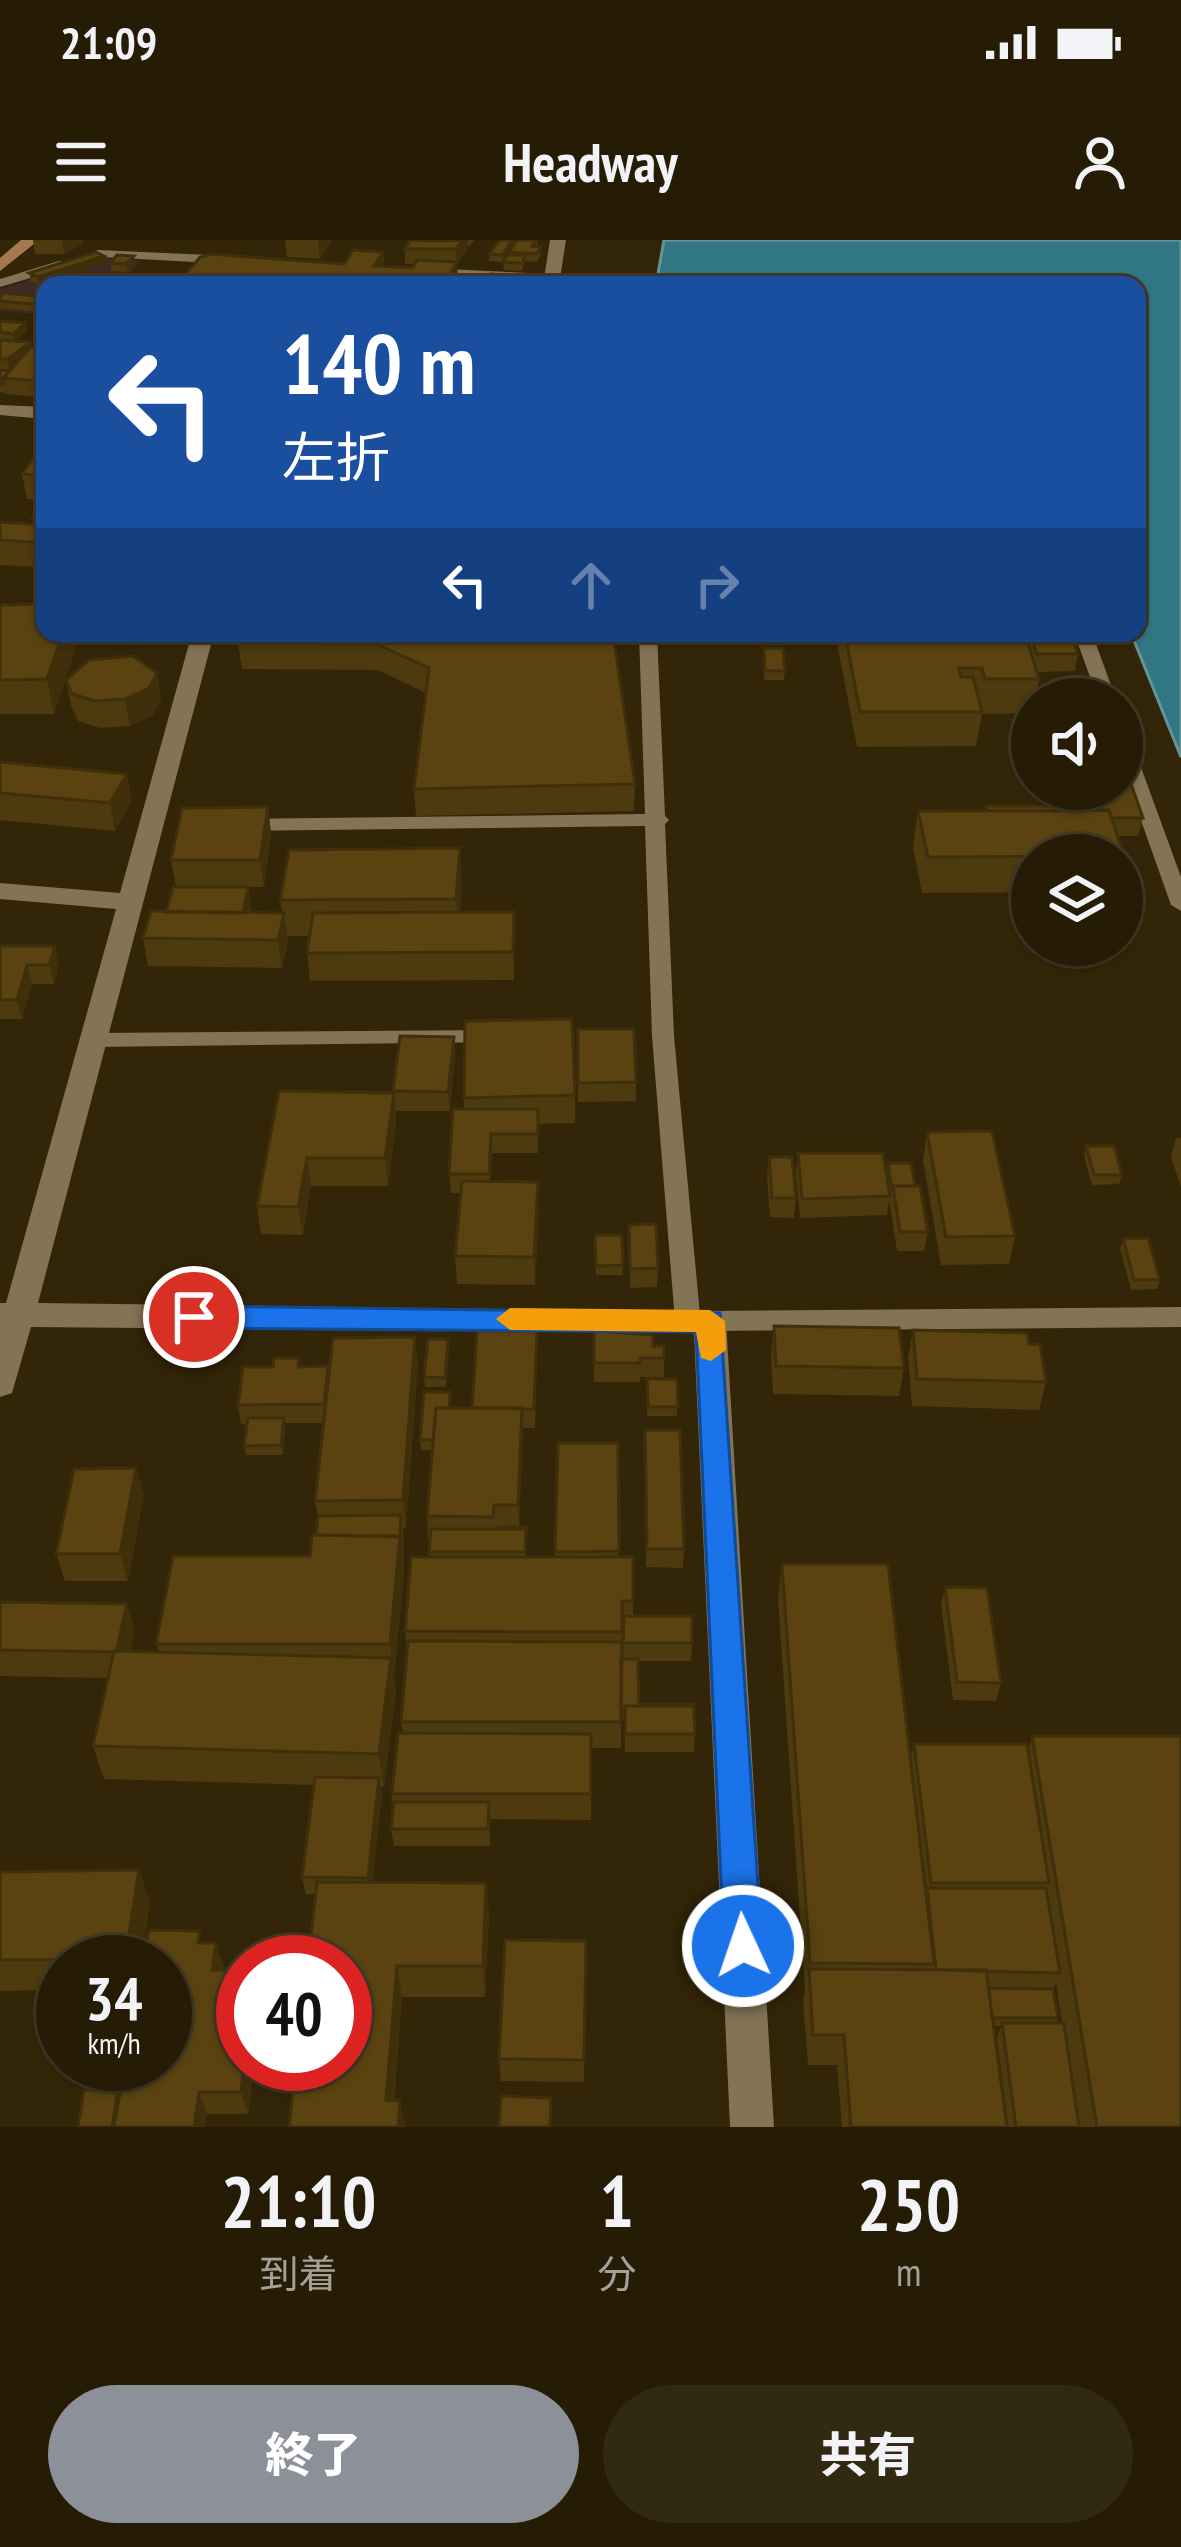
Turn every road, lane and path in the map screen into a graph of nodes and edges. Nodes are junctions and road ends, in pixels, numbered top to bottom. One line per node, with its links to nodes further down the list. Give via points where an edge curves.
1 (8, 240): 5 (main road)
2 (31, 240): 7 (main road)
3 (558, 240): 10 (street)
4 (100, 246): 6 (street); 11 (street)
5 (0, 247)
6 (239, 260)
7 (0, 266)
8 (399, 269): 9 (street)
9 (481, 276)
10 (552, 276)
11 (0, 283)
12 (10, 411): 13 (street)
13 (0, 436)
14 (201, 642): 22 (street, via 162,826)
15 (649, 642): 19 (street)
16 (1087, 642): 17 (street)
17 (1100, 678)
18 (1143, 799): 23 (street)
19 (659, 820): 20 (street); 28 (street, via 651,1036)
20 (220, 825)
21 (0, 891): 22 (street)
22 (130, 902): 25 (street)
23 (1181, 905)
24 (520, 1037): 25 (street)
25 (93, 1040): 26 (street)
26 (9, 1315): 28 (street); 29 (street)
27 (1181, 1317): 28 (street)
28 (699, 1321): 30 (street)
29 (0, 1384)
30 (752, 2127)

